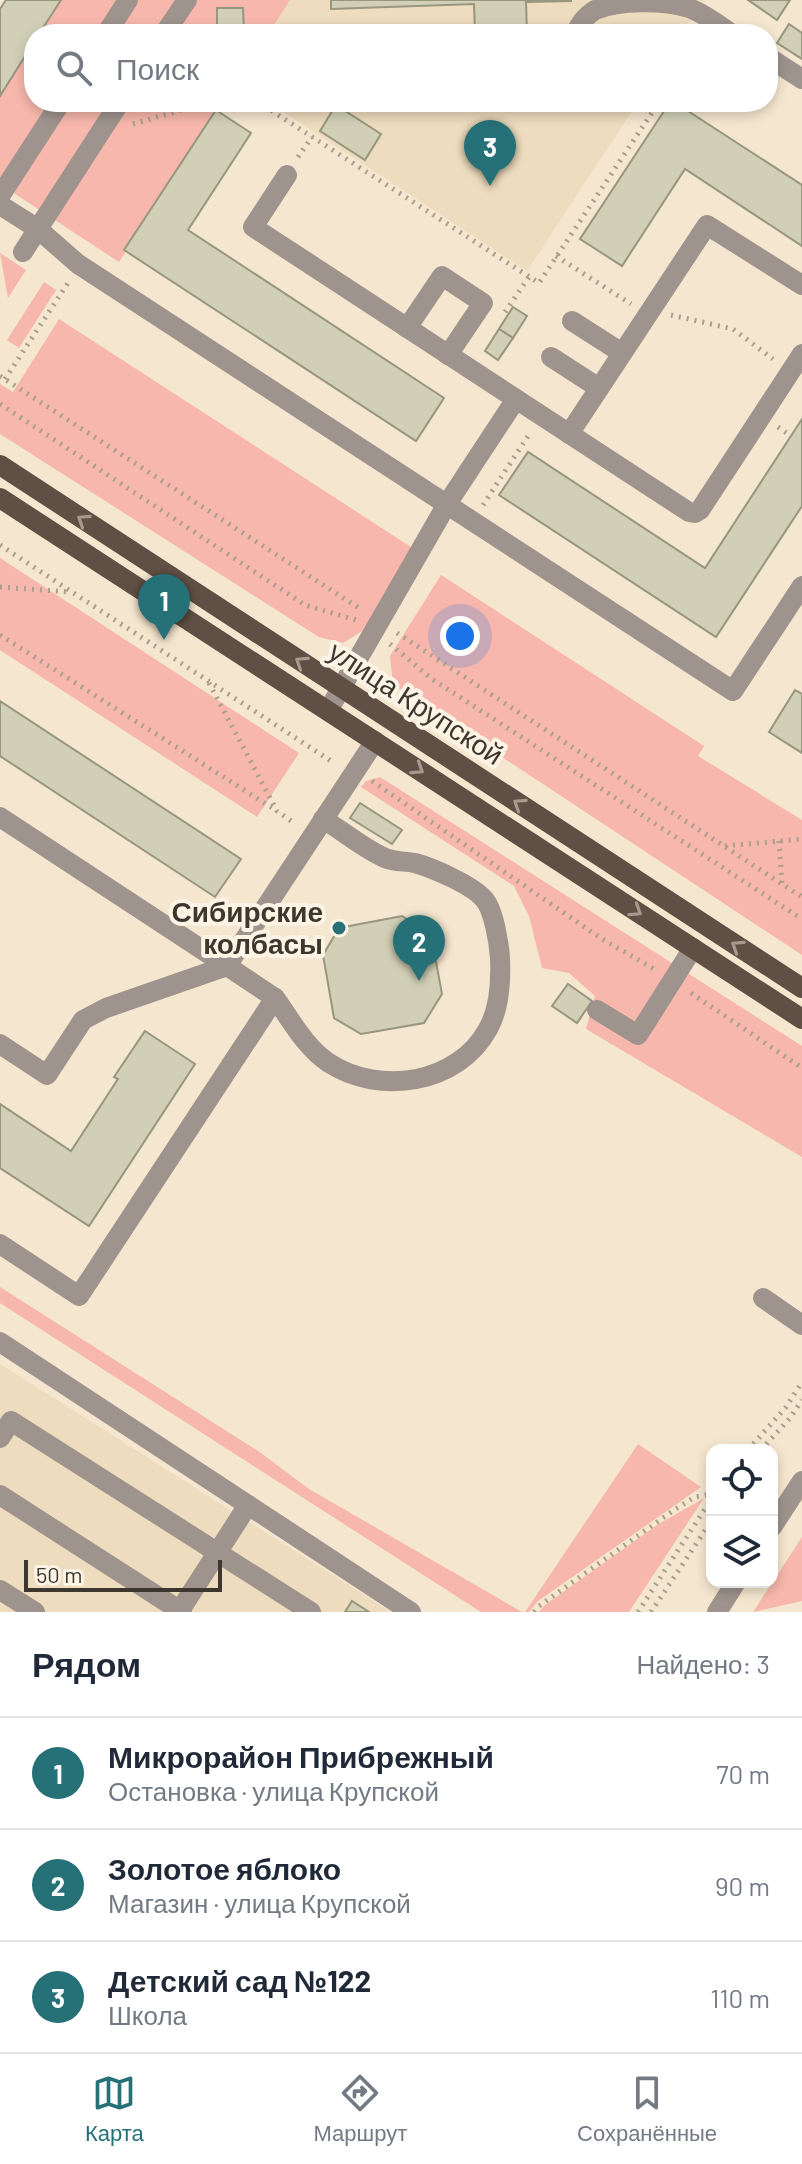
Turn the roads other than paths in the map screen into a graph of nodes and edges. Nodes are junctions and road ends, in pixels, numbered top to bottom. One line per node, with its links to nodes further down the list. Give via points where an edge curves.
1 (128, 0): 3 (street)
2 (187, 0): 4 (street)
3 (112, 24)
4 (171, 24)
5 (580, 24): 6 (street, via 596,10 618,3 647,3 684,6)
6 (717, 24)
7 (778, 63): 8 (street)
8 (802, 79)
9 (55, 112): 12 (street)
10 (114, 112): 14 (street)
11 (287, 175): 18 (street, via 253,227)
12 (0, 196)
13 (0, 205): 14 (street)
14 (38, 229): 15 (street); 29 (street, via 78,264)
15 (23, 252)
16 (802, 285): 19 (street, via 707,225)
17 (572, 321): 19 (street)
18 (407, 328): 21 (street); 21 (street, via 442,276 452,282 483,303)
19 (622, 353): 24 (street)
20 (802, 354): 23 (street)
21 (448, 355): 25 (street)
22 (551, 357): 24 (street)
23 (795, 381): 26 (street, via 695,513)
24 (599, 388): 26 (street)
25 (516, 399): 26 (street); 29 (street)
26 (569, 434)
27 (0, 465): 31 (main road, улица Крупской, one-way to 27)
28 (0, 498): 32 (main road, улица Крупской)
29 (447, 504): 30 (street, via 733,691); 31 (street)
30 (802, 586)
31 (342, 688): 32 (street); 38 (main road, улица Крупской, one-way to 31)
32 (328, 711): 33 (main road, улица Крупской)
33 (375, 741): 35 (street); 36 (main road, улица Крупской, one-way to 36)
34 (0, 817): 37 (street)
35 (318, 827): 37 (street); 39 (street, via 386,859 445,873 485,900 499,941 501,985 490,1027 471,1053 440,1073 399,1083 359,1076 329,1063 308,1045)
36 (693, 948): 40 (street, via 638,1035); 41 (main road, улица Крупской)
37 (227, 966): 39 (street); 42 (street, via 83,1020 47,1075)
38 (802, 988)
39 (275, 998): 43 (street, via 79,1296)
40 (597, 1010)
41 (802, 1019)
42 (0, 1044)
43 (0, 1244)
44 (763, 1298): 45 (street)
45 (802, 1325)
46 (0, 1342): 50 (street)
47 (0, 1438): 52 (street, via 11,1421)
48 (802, 1481): 51 (street)
49 (0, 1495): 56 (street)
50 (248, 1505): 52 (street); 58 (street)
51 (778, 1518)
52 (217, 1552): 56 (street); 57 (street)
53 (732, 1588): 59 (street)
54 (0, 1590): 55 (street)
55 (35, 1612)
56 (180, 1612)
57 (311, 1612)
58 (411, 1612)
59 (717, 1612)

